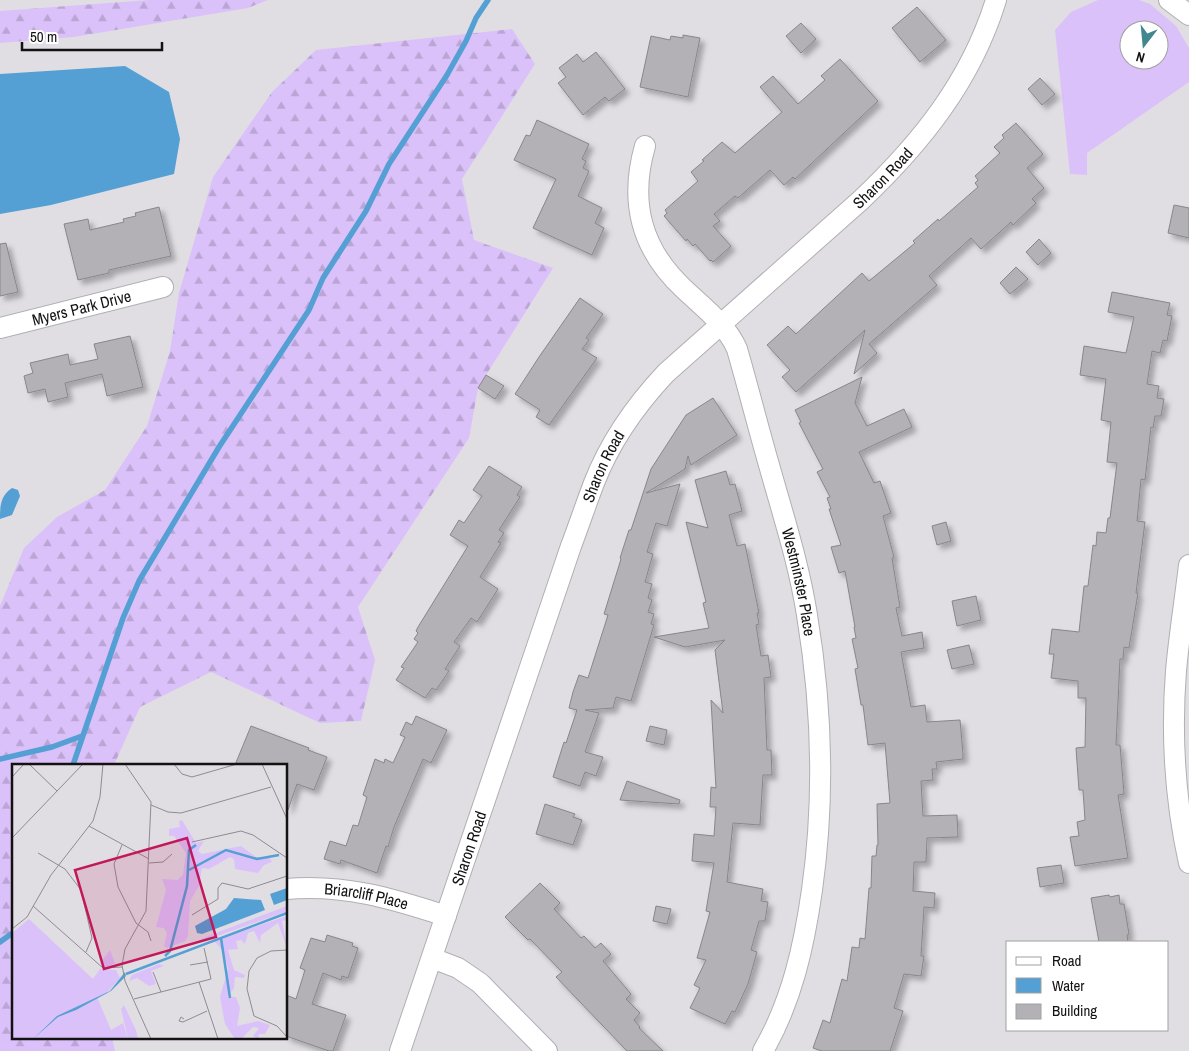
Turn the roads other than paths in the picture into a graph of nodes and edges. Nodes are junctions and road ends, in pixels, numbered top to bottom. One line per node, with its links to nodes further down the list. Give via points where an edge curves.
1 (996, 0): 6 (street, Sharon Road, via 963,75 919,140 861,200)
2 (1169, 0): 3 (street)
3 (1189, 15)
4 (645, 146): 6 (street, Westminster Place, via 637,190 641,219 650,247 672,278)
5 (163, 287): 7 (street, Myers Park Drive)
6 (720, 324): 11 (street, Sharon Road, via 643,398 620,430 602,464 571,546); 15 (street, Westminster Place, via 737,349 798,571 812,645 820,735 819,823 804,935 787,999)
7 (0, 328)
8 (1189, 564): 9 (street, via 1176,668 1174,738)
9 (1189, 862)
10 (288, 889): 11 (street, Briarcliff Place, via 358,891)
11 (446, 916): 12 (street, Sharon Road)
12 (432, 958): 13 (street, Sharon Road); 14 (street, via 458,968 480,983)
13 (400, 1051)
14 (547, 1051)
15 (763, 1051)

